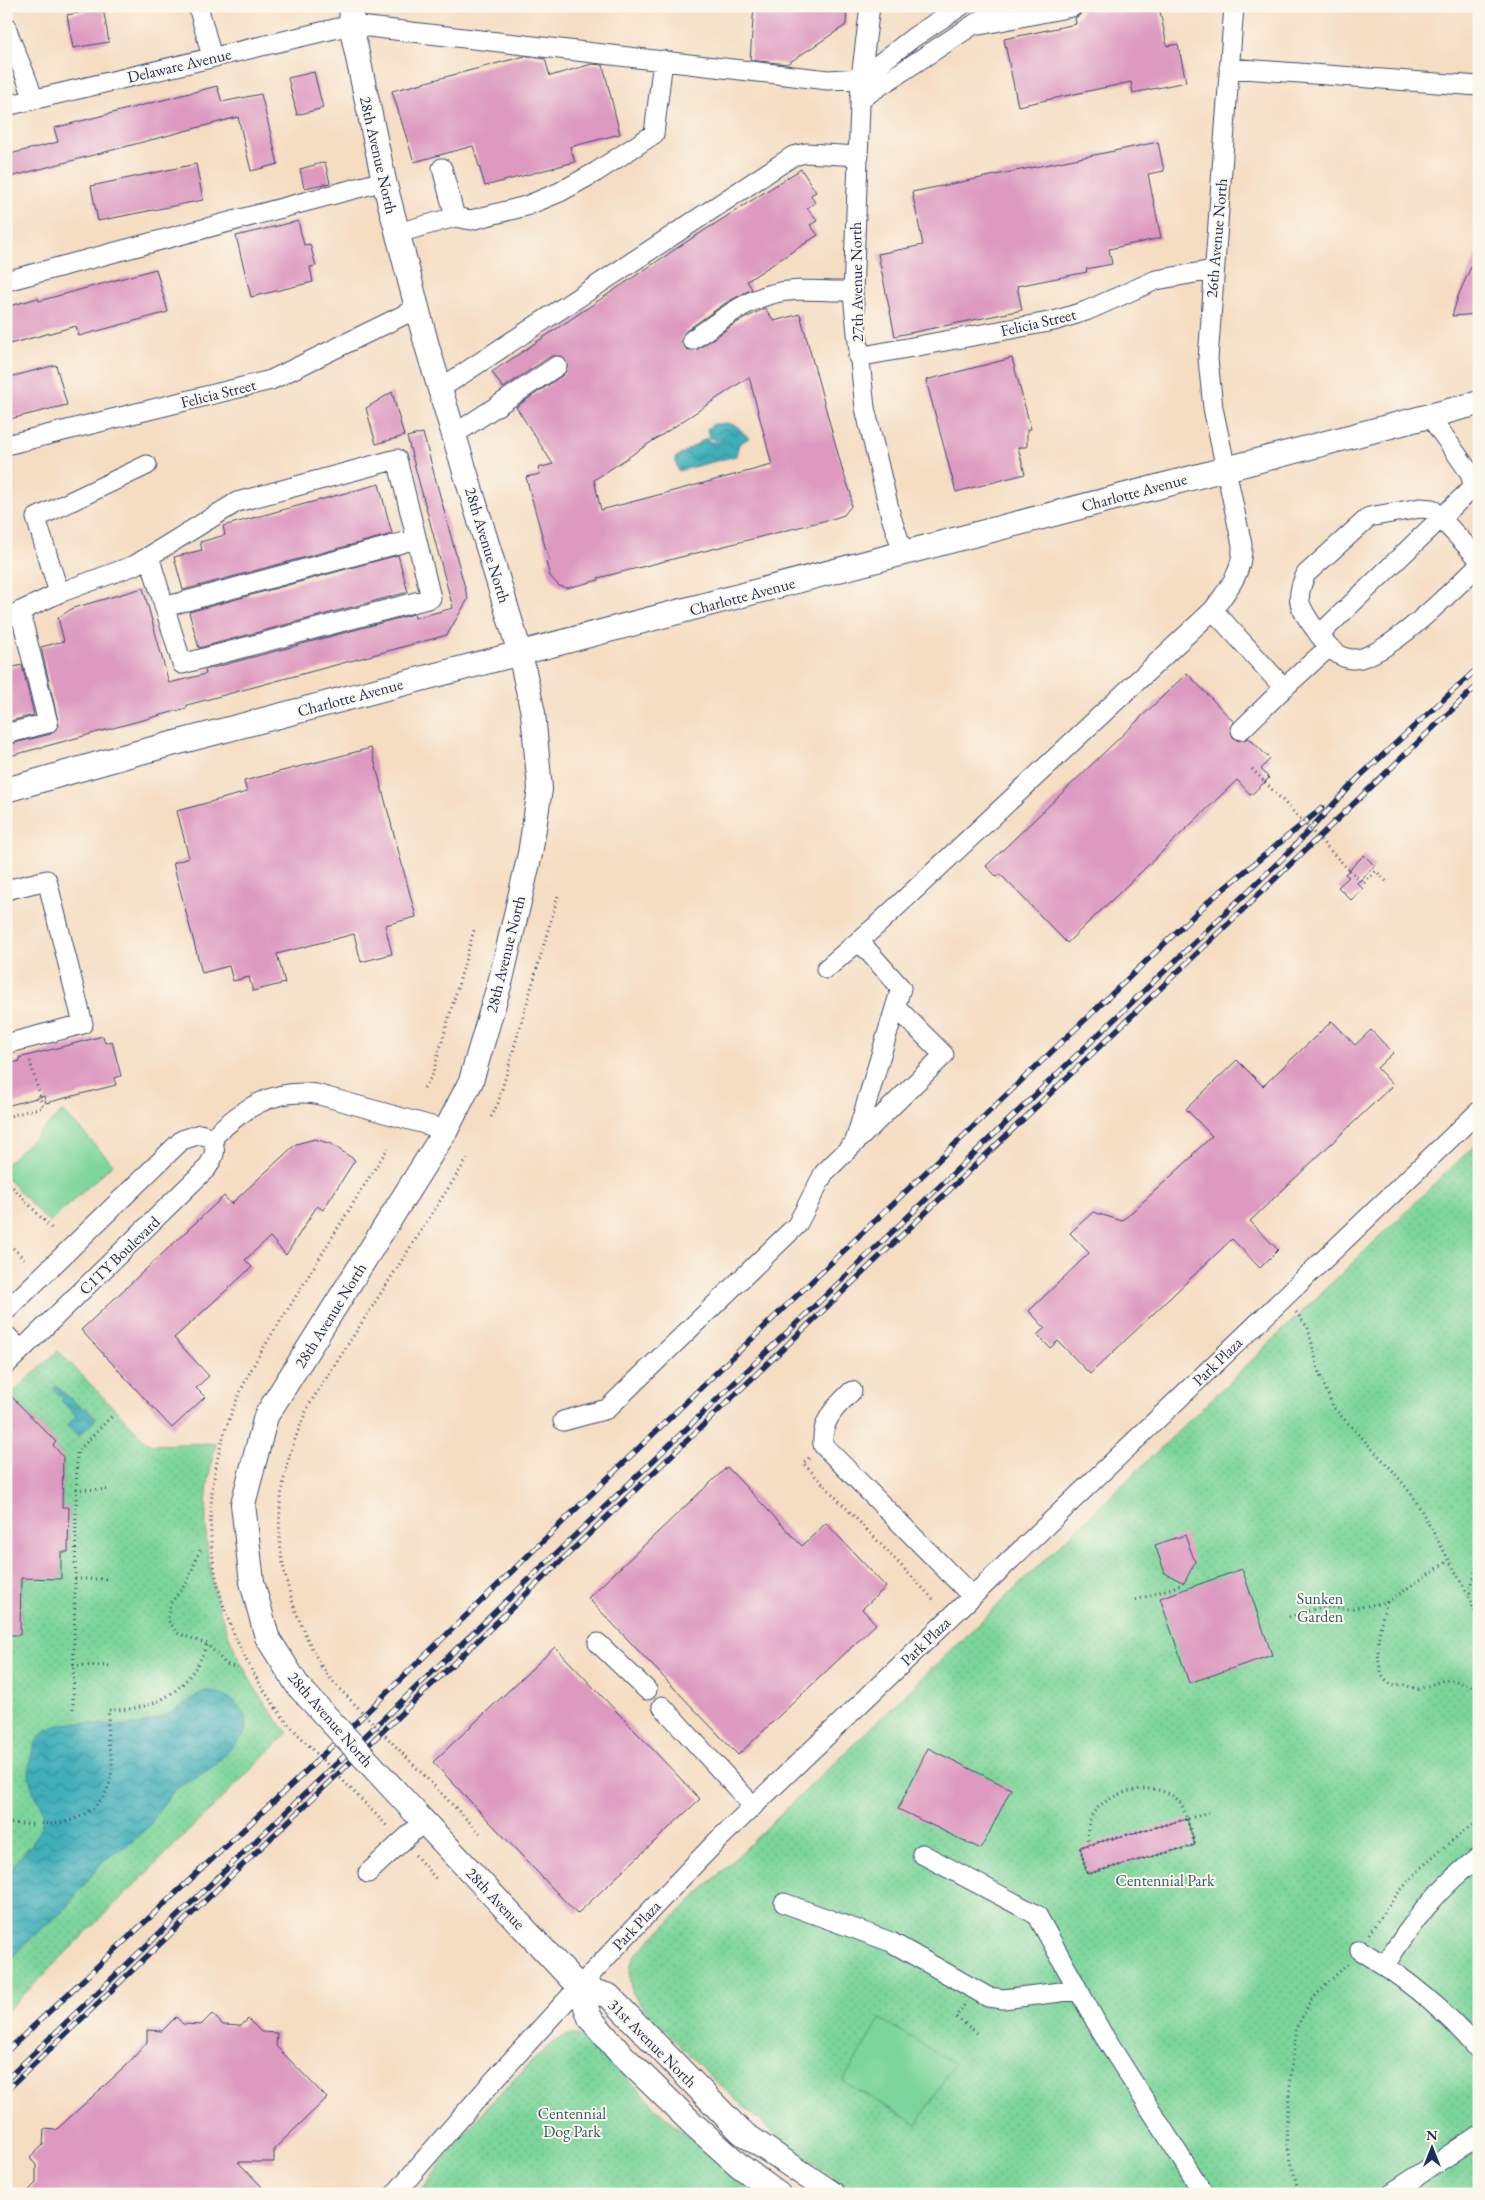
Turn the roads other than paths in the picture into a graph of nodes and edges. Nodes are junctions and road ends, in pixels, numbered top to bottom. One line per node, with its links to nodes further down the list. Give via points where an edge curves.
1 (198, 6): 10 (street)
2 (870, 6): 13 (street, 27th Avenue North)
3 (961, 6): 13 (street)
4 (1002, 6): 9 (street)
5 (1234, 6): 12 (street, 26th Avenue North)
6 (1072, 7): 9 (street)
7 (352, 16): 10 (street, Delaware Avenue); 11 (street, Delaware Avenue); 20 (main road, 28th Avenue North)
8 (6, 26): 16 (street)
9 (972, 26): 15 (street)
10 (212, 57): 16 (street, Delaware Avenue)
11 (663, 60): 13 (street, Delaware Avenue, via 828,80); 21 (street, via 654,134 560,192 526,206 471,220)
12 (1229, 68): 14 (street); 23 (street, 26th Avenue North)
13 (861, 78): 15 (street, 27th Avenue North)
14 (1479, 86)
15 (860, 99): 18 (street, 27th Avenue North)
16 (33, 100): 17 (street, Delaware Avenue)
17 (6, 106)
18 (859, 156): 25 (street, 27th Avenue North); 30 (street, via 806,153 793,156)
19 (442, 168): 21 (street)
20 (384, 181): 22 (main road, 28th Avenue North); 24 (street)
21 (454, 217): 22 (street)
22 (398, 233): 26 (main road, 28th Avenue North)
23 (1213, 270): 28 (street, Felicia Street, via 1156,280 1086,311 1054,321); 36 (street, 26th Avenue North, via 1208,335 1209,375)
24 (6, 281)
25 (853, 291): 27 (street, via 763,296); 28 (street, 27th Avenue North)
26 (418, 308): 30 (main road, 28th Avenue North); 34 (street, Felicia Street, via 271,380)
27 (692, 340)
28 (858, 357): 39 (street, 27th Avenue North, via 869,426 891,517)
29 (556, 366): 33 (street)
30 (441, 388): 33 (main road, 28th Avenue North)
31 (1479, 403): 32 (main road, Charlotte Avenue)
32 (1429, 415): 36 (main road, Charlotte Avenue); 37 (street, via 1473,479 1469,491)
33 (455, 434): 48 (main road, 28th Avenue North)
34 (6, 445)
35 (147, 465): 43 (street, via 36,518)
36 (1226, 468): 39 (main road, Charlotte Avenue); 45 (street, 26th Avenue North, via 1242,555 1235,580)
37 (1441, 518): 41 (street); 47 (street); 47 (street, via 1432,509 1420,508 1369,517 1306,574 1298,598 1302,611)
38 (416, 538): 40 (street, via 397,459 237,502); 44 (street); 44 (street, via 431,598 182,664)
39 (904, 554): 48 (main road, Charlotte Avenue)
40 (149, 556): 43 (street, via 135,565); 44 (street)
41 (1479, 558)
42 (1479, 565): 47 (street, via 1397,639 1380,650 1351,659 1340,656)
43 (59, 593): 46 (street)
44 (164, 607)
45 (1213, 610): 49 (street); 54 (street, 26th Avenue North)
46 (13, 615): 51 (street, via 48,723)
47 (1324, 641): 49 (street)
48 (520, 653): 52 (main road, Charlotte Avenue); 59 (main road, 28th Avenue North, via 533,713 540,789 530,854 501,979 471,1081)
49 (1284, 688): 50 (street)
50 (1241, 730)
51 (6, 734)
52 (6, 790)
53 (6, 890): 57 (street, via 47,880 83,1024)
54 (859, 941): 55 (street, 26th Avenue North); 56 (street, via 902,988)
55 (826, 969)
56 (896, 1007): 61 (street); 61 (street, via 944,1055)
57 (6, 1044)
58 (1479, 1111): 68 (street, Park Plaza)
59 (446, 1130): 60 (street, via 316,1094 294,1093 273,1096 254,1104); 73 (main road, 28th Avenue North, bridge, via 266,1416 243,1504 252,1582 267,1637 298,1686)
60 (212, 1138): 62 (street, via 200,1134 182,1140); 64 (street, C1TY Boulevard, via 214,1158 207,1168)
61 (854, 1143): 67 (street, via 824,1173 797,1225 607,1409)
62 (6, 1311)
63 (6, 1334): 64 (street)
64 (22, 1350): 65 (street, C1TY Boulevard)
65 (6, 1364)
66 (852, 1392): 68 (street, via 836,1406 825,1423 823,1445)
67 (563, 1421)
68 (972, 1596): 72 (street, Park Plaza)
69 (598, 1643): 70 (street)
70 (647, 1690)
71 (662, 1706): 72 (street)
72 (753, 1806): 80 (street, Park Plaza)
73 (418, 1815): 76 (street); 80 (main road, 28th Avenue)
74 (922, 1854): 81 (street, via 1037,1915)
75 (1479, 1857): 79 (street, via 1446,1884 1419,1914)
76 (368, 1873)
77 (784, 1902): 81 (street, via 890,1942 988,1997 1003,1999)
78 (1360, 1950): 79 (street)
79 (1385, 1965): 82 (street, via 1436,2007)
80 (579, 1987): 84 (street, Park Plaza, via 450,2127); 85 (main road, 31st Avenue North, via 590,2018 619,2052 740,2166); 86 (main road, 31st Avenue North, via 609,1996 741,2132)
81 (1077, 1990): 87 (street)
82 (1479, 2050)
83 (1479, 2136): 88 (street)
84 (395, 2194)
85 (778, 2194)
86 (833, 2194)
87 (1204, 2194)
88 (1390, 2194)

